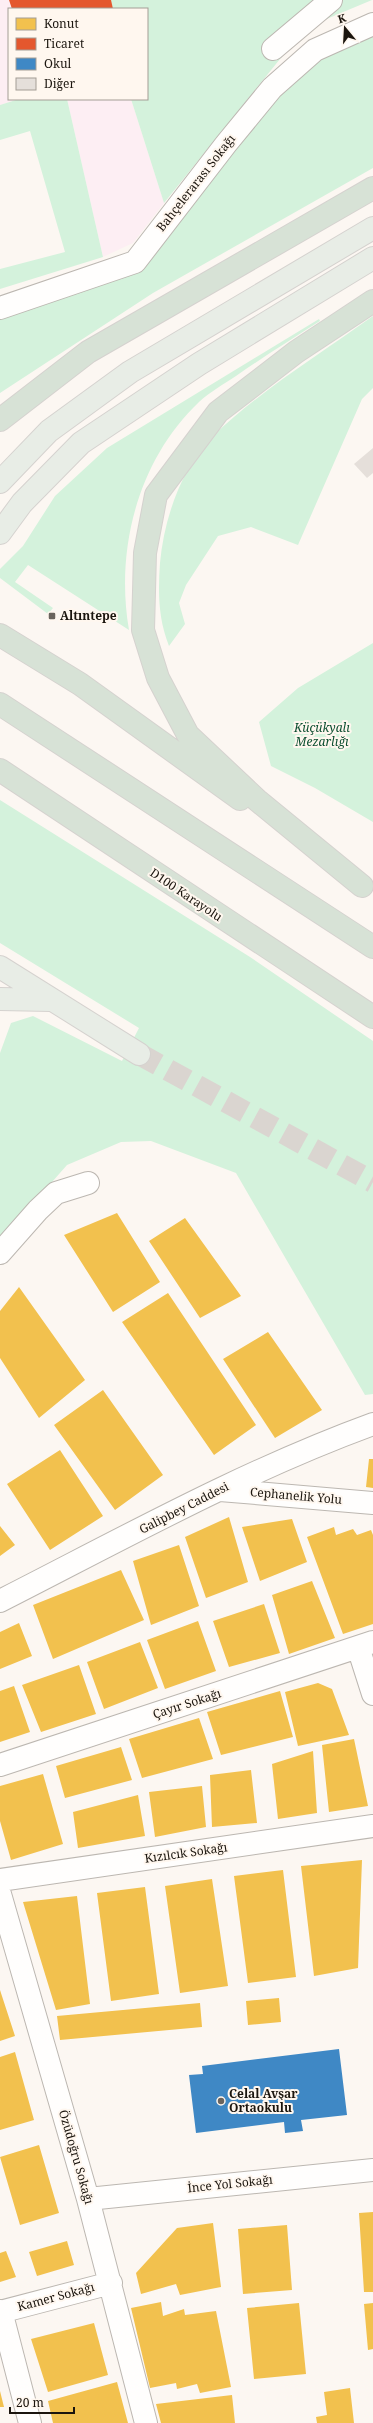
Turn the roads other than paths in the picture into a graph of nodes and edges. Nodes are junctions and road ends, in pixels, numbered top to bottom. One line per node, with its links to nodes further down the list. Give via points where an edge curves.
1 (331, 0): 3 (street)
2 (373, 24): 8 (street, Bahçelerarası Sokağı, via 315,50 272,88 135,262)
3 (273, 49)
4 (373, 188): 9 (highway, via 88,352)
5 (373, 228): 10 (main road, via 130,372 49,431)
6 (373, 258): 11 (main road, via 199,364 81,443 22,503)
7 (373, 301): 15 (highway, via 296,352 218,412 156,495 145,553 143,630 158,678 188,735 258,800)
8 (0, 308)
9 (0, 420)
10 (0, 482)
11 (0, 533)
12 (0, 635): 15 (highway, via 80,684)
13 (0, 704): 16 (highway)
14 (0, 770): 22 (highway, D100 Karayolu)
15 (367, 889)
16 (373, 947)
17 (0, 967): 20 (main road)
18 (23, 998): 19 (main road); 20 (main road); 21 (main road)
19 (0, 999)
20 (54, 1001): 23 (main road)
21 (0, 1017)
22 (373, 1017)
23 (139, 1054)
24 (88, 1183): 25 (street, via 56,1193)
25 (0, 1253)
26 (373, 1424): 27 (street, Galipbey Caddesi, via 328,1440)
27 (219, 1490): 28 (street, Cephanelik Yolu); 29 (street, Galipbey Caddesi)
28 (373, 1503)
29 (0, 1601)
30 (365, 1645): 31 (street); 32 (street, Çayır Sokağı)
31 (373, 1694)
32 (0, 1765)
33 (373, 1826): 34 (street, Kızılcık Sokağı)
34 (0, 1880)
35 (0, 1894): 37 (street, Özüdoğru Sokağı)
36 (373, 2170): 37 (street, İnce Yol Sokağı)
37 (88, 2199): 38 (street, Özüdoğru Sokağı)
38 (111, 2283): 39 (street, Kamer Sokağı); 41 (street, Özüdoğru Sokağı)
39 (1, 2312): 40 (street)
40 (30, 2423)
41 (146, 2423)

